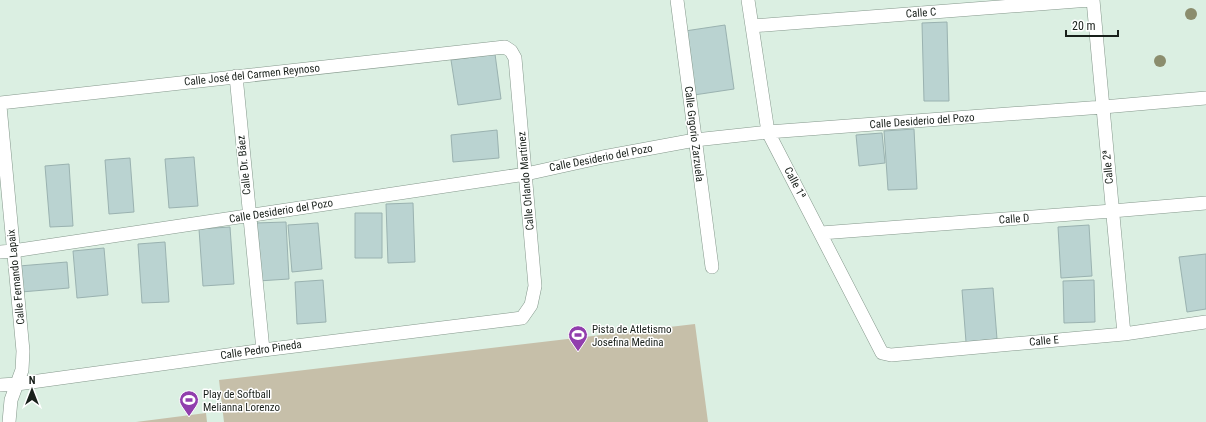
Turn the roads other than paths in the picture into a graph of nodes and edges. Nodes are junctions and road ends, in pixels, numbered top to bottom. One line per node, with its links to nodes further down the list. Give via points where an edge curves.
1 (676, 0): 11 (street, Calle Grgorio Zarzuela)
2 (748, 0): 4 (street, Calle 1ª)
3 (1092, 0): 4 (street, Calle C); 9 (street, Calle 2ª)
4 (752, 26): 10 (street, Calle 1ª)
5 (505, 47): 6 (street, Calle José del Carmen Reynoso); 12 (street, Calle Orlando Martínez, via 516,58)
6 (236, 76): 8 (street, Calle José del Carmen Reynoso); 15 (street, Calle Dr. Báez)
7 (1206, 98): 9 (street, Calle Desiderio del Pozo)
8 (0, 105): 17 (street, Calle Fernando Lapaix)
9 (1103, 108): 10 (street, Calle Desiderio del Pozo); 14 (street, Calle 2ª)
10 (768, 132): 11 (street, Calle Desiderio del Pozo); 16 (street, Calle 1ª)
11 (695, 140): 12 (street, Calle Desiderio del Pozo, via 603,156); 18 (street, Calle Grgorio Zarzuela)
12 (526, 174): 15 (street, Calle Desiderio del Pozo); 19 (street, Calle Orlando Martínez, via 535,286 531,305)
13 (1206, 203): 14 (street, Calle D)
14 (1112, 211): 16 (street, Calle D); 21 (street, Calle 2ª)
15 (249, 215): 17 (street, Calle Desiderio del Pozo); 22 (street, Calle Dr. Báez)
16 (821, 233): 23 (street, Calle 1ª)
17 (6, 252): 24 (street, Calle Fernando Lapaix, via 23,351 22,370)
18 (712, 267)
19 (522, 318): 22 (street, Calle Pedro Pineda)
20 (1206, 322): 21 (street, Calle E)
21 (1124, 334): 23 (street, Calle E, via 891,355)
22 (263, 350): 24 (street, Calle Pedro Pineda)
23 (882, 353)
24 (17, 384): 25 (street, Calle Pedro Pineda); 26 (street, Calle Fernando Lapaix, via 11,400)
25 (0, 385)
26 (9, 422)

